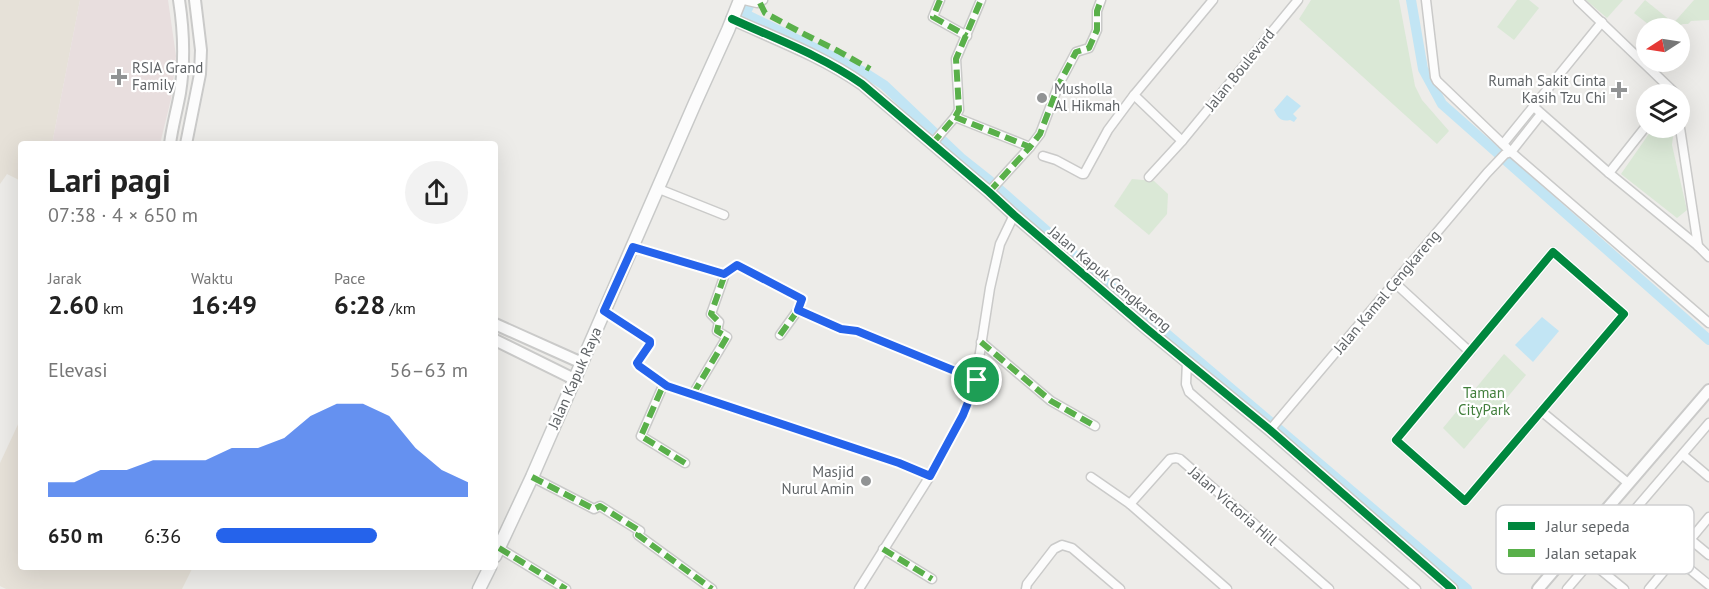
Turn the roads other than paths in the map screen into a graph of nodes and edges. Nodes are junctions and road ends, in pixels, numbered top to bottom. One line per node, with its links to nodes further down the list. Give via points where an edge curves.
1 (179, 0): 22 (street, via 185,51)
2 (195, 0): 23 (street, via 200,74)
3 (743, 0): 10 (street); 12 (main road, Jalan Kapuk Raya)
4 (940, 0): 14 (street, via 933,17)
5 (981, 0): 14 (street)
6 (1101, 0): 27 (street, via 1096,11 1097,30 1089,48 1076,52 1040,134)
7 (1213, 0): 16 (street)
8 (1426, 0): 26 (street, via 1436,79)
9 (1578, 0): 13 (street)
10 (759, 1)
11 (1294, 1): 24 (street, Jalan Boulevard)
12 (732, 19): 25 (street, Jalan Kapuk Cengkareng, via 842,70); 33 (main road, Jalan Kapuk Raya)
13 (1602, 22): 15 (street); 17 (street)
14 (967, 36): 19 (street, via 956,59)
15 (1663, 84)
16 (1134, 95): 24 (street); 29 (street, via 1108,130 1084,174)
17 (1534, 107): 18 (street); 26 (street)
18 (1541, 114): 28 (street, Jalan Kamal Cengkareng); 30 (street)
19 (956, 117): 25 (street); 27 (street)
20 (1637, 138): 30 (street)
21 (1682, 138): 36 (street)
22 (171, 141)
23 (187, 141)
24 (1182, 141): 31 (street, Jalan Boulevard)
25 (933, 144): 32 (street, Jalan Kapuk Cengkareng)
26 (1503, 144): 28 (street)
27 (1030, 147): 32 (street)
28 (1506, 154): 40 (street, Jalan Kamal Cengkareng); 43 (street)
29 (1043, 156)
30 (1609, 173): 36 (street)
31 (1149, 177)
32 (993, 187): 35 (street, Jalan Kapuk Cengkareng)
33 (659, 189): 34 (street); 37 (main road, Jalan Kapuk Raya)
34 (724, 215)
35 (1014, 215): 47 (street, via 1000,244); 50 (street, Jalan Kapuk Cengkareng)
36 (1698, 246): 38 (street)
37 (633, 247): 39 (street); 42 (main road, Jalan Kapuk Raya)
38 (1709, 257)
39 (724, 274): 41 (street, via 737,265 802,299); 55 (street, via 711,314 719,322 717,331 727,337)
40 (1395, 283): 48 (street); 59 (street, Jalan Kamal Cengkareng)
41 (798, 310): 45 (street); 52 (street)
42 (604, 311): 49 (main road, Jalan Kapuk Raya); 53 (street, via 650,341 637,363)
43 (1709, 323)
44 (498, 325): 49 (street)
45 (780, 335)
46 (498, 341): 51 (street)
47 (981, 342): 52 (street); 58 (street, via 1051,400)
48 (1470, 352): 56 (street, via 1396,440 1466,501); 56 (street, via 1553,252 1624,314)
49 (576, 361): 51 (main road, Jalan Kapuk Raya)
50 (1188, 362): 59 (street, Jalan Kapuk Cengkareng); 93 (street, via 1189,392)
51 (569, 376): 63 (main road, Jalan Kapuk Raya)
52 (977, 380): 62 (street)
53 (667, 386): 55 (street); 61 (street, via 662,388 641,436)
54 (1709, 390): 66 (street)
55 (693, 394): 62 (street)
56 (1541, 411): 66 (street)
57 (1709, 423): 60 (street)
58 (1095, 426)
59 (1271, 429): 94 (street, Jalan Kapuk Cengkareng)
60 (1683, 454): 65 (street); 69 (street)
61 (685, 463)
62 (930, 476): 73 (street)
63 (532, 477): 74 (main road, Jalan Kapuk Raya); 87 (street, via 594,509 600,506 610,512)
64 (1090, 477): 67 (street)
65 (1709, 477)
66 (1628, 483): 68 (street)
67 (1130, 504): 91 (street); 92 (street, Jalan Victoria Hill, via 1170,459 1179,459)
68 (1609, 505)
69 (1640, 505)
70 (1709, 517): 71 (street)
71 (1694, 536)
72 (1694, 542): 76 (street)
73 (883, 549): 83 (street); 88 (street)
74 (498, 550)
75 (498, 553): 86 (street)
76 (1709, 555)
77 (488, 570): 85 (main road)
78 (1694, 573): 84 (street)
79 (1551, 574): 95 (street)
80 (1580, 574): 96 (street)
81 (1606, 574): 97 (street)
82 (1662, 574): 98 (street)
83 (932, 579)
84 (1709, 585)
85 (479, 589)
86 (566, 589)
87 (712, 589)
88 (859, 589)
89 (1026, 589): 90 (street, via 1054,549 1062,545 1072,548)
90 (1120, 589)
91 (1227, 589)
92 (1329, 589)
93 (1416, 589)
94 (1452, 589)
95 (1538, 589)
96 (1567, 589)
97 (1624, 589)
98 (1649, 589)

